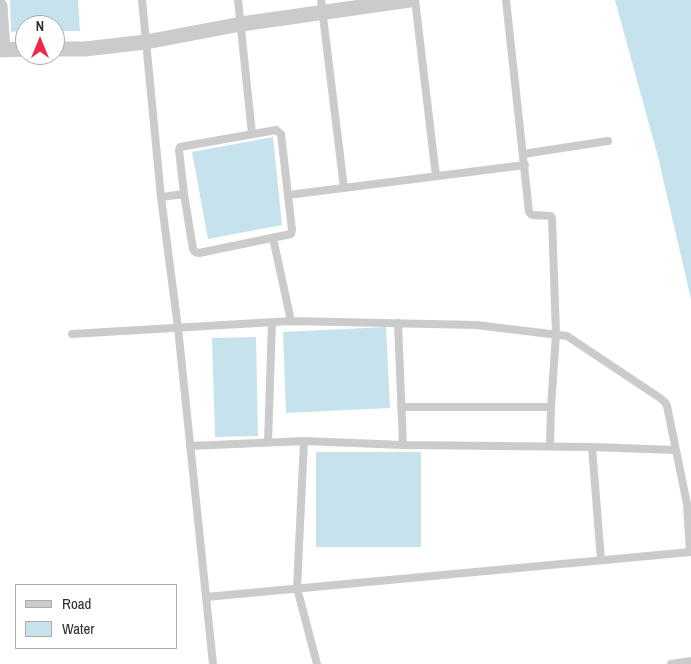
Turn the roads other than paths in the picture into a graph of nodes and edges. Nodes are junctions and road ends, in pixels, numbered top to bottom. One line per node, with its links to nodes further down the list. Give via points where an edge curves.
1 (142, 0): 9 (lane)
2 (238, 0): 8 (lane)
3 (410, 0): 7 (street)
4 (415, 0): 17 (lane)
5 (506, 0): 15 (lane)
6 (0, 6): 11 (street)
7 (322, 6): 8 (street); 18 (lane)
8 (241, 24): 9 (street); 13 (lane)
9 (146, 42): 10 (street); 21 (lane)
10 (65, 49)
11 (2, 50): 12 (street)
12 (15, 50)
13 (252, 134): 19 (lane, via 180,148); 20 (lane, via 276,130 281,134)
14 (608, 141): 15 (lane)
15 (523, 154): 16 (lane)
16 (525, 165): 17 (lane); 28 (lane, via 530,214 548,215 552,219)
17 (436, 176): 18 (lane)
18 (344, 188): 20 (lane)
19 (184, 194): 21 (lane); 22 (lane, via 195,252)
20 (288, 195): 22 (lane, via 292,234)
21 (161, 197): 26 (lane)
22 (273, 238): 23 (lane)
23 (292, 321): 24 (lane); 25 (lane)
24 (272, 322): 26 (lane); 32 (lane)
25 (398, 323): 28 (lane, via 476,325); 29 (lane)
26 (178, 328): 27 (lane); 34 (lane)
27 (72, 334)
28 (556, 334): 30 (lane); 37 (lane, via 567,336 664,402)
29 (401, 406): 30 (lane); 33 (lane)
30 (551, 407): 35 (lane)
31 (304, 441): 32 (lane); 33 (lane); 40 (lane)
32 (268, 442): 34 (lane)
33 (403, 445): 35 (lane)
34 (190, 446): 41 (lane)
35 (550, 446): 36 (lane)
36 (592, 447): 37 (lane); 39 (lane)
37 (675, 450): 38 (lane, via 687,504)
38 (690, 552): 39 (lane)
39 (602, 560): 40 (lane)
40 (297, 588): 41 (lane); 44 (lane)
41 (206, 597): 43 (lane)
42 (691, 661): 45 (lane)
43 (213, 664)
44 (317, 664)
45 (671, 664)

